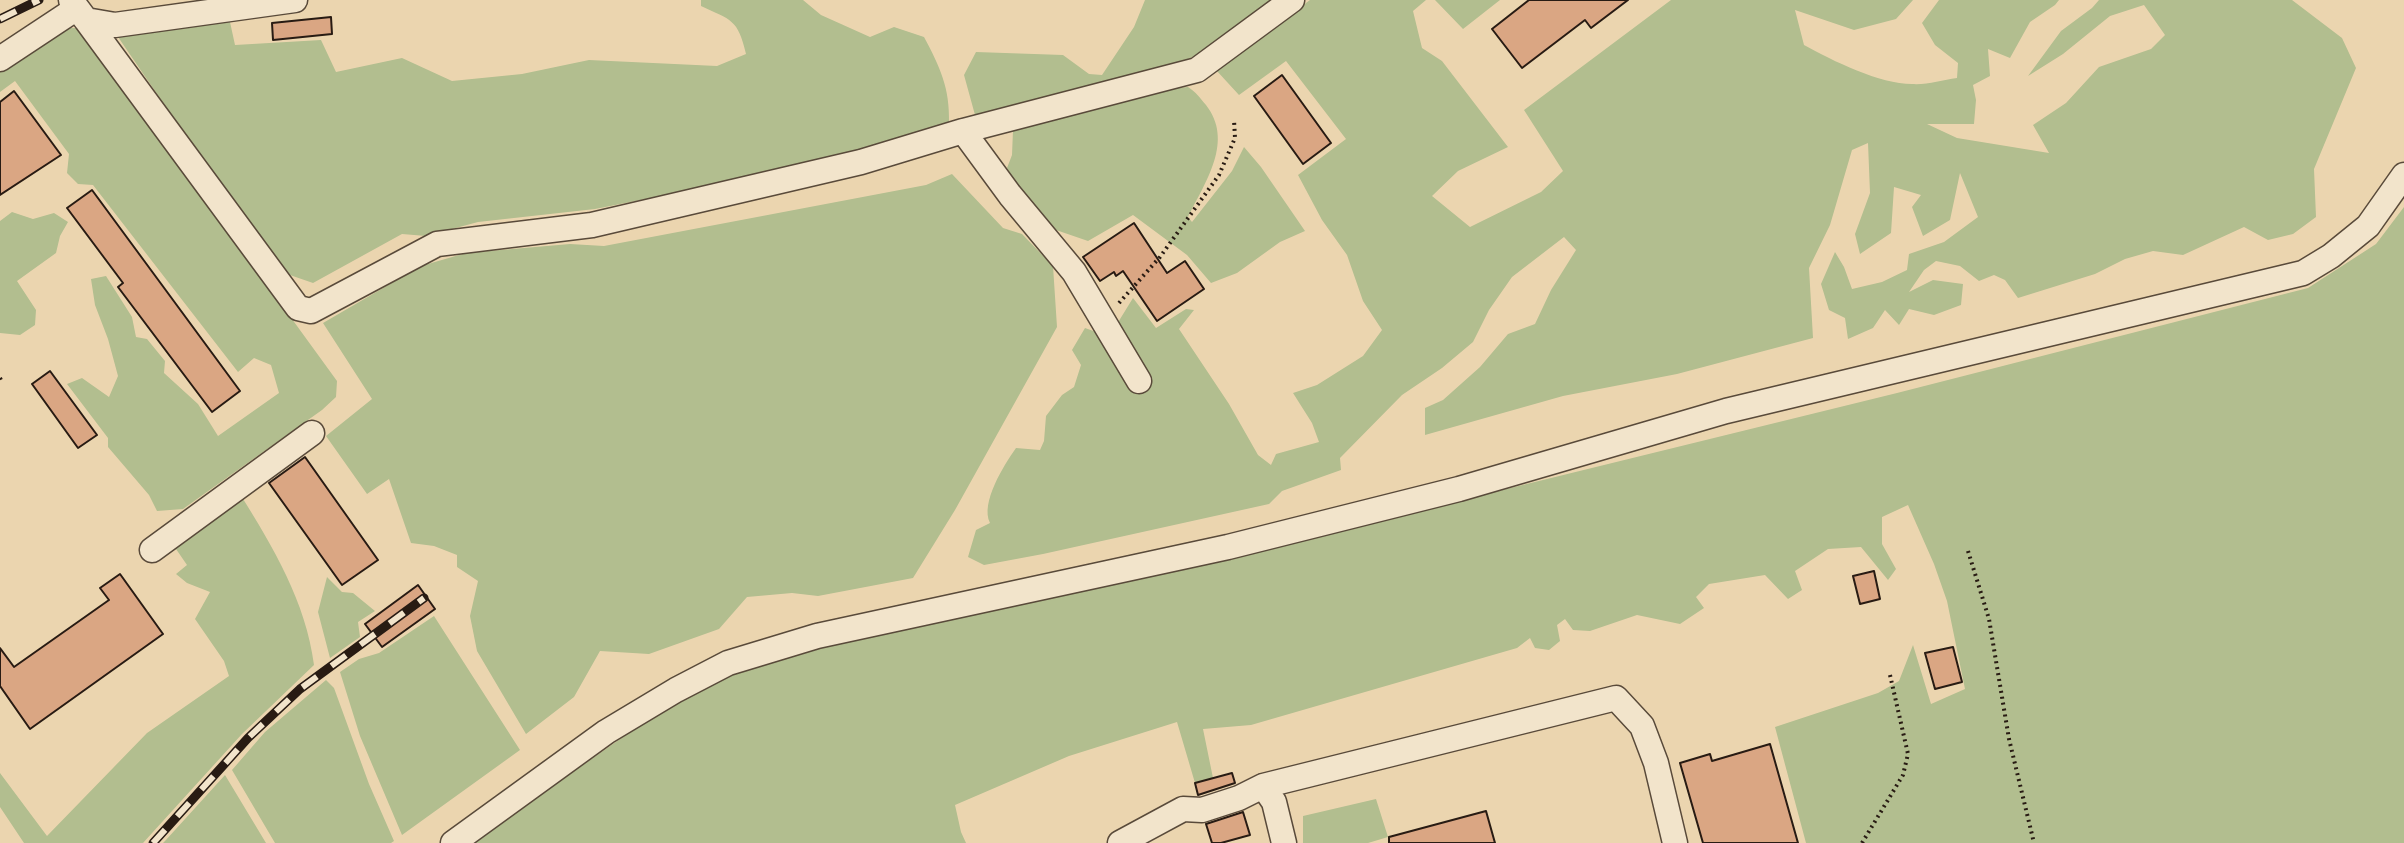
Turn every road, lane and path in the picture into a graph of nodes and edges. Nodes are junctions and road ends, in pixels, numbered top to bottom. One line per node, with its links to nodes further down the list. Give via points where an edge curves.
1 (295, 0): 3 (lane, via 115,25)
2 (1292, 0): 6 (lane, via 1197,70)
3 (78, 9): 4 (lane); 6 (lane, via 298,308 311,311 437,244 592,225 861,162)
4 (0, 59)
5 (1234, 120): 8 (path, via 1235,138 1219,175 1160,257)
6 (963, 131): 8 (lane, via 1074,272)
7 (2404, 175): 15 (lane, via 2368,226 2303,273 1726,411 1459,489 1228,547 817,636 728,663 606,732)
8 (1104, 321): 9 (lane)
9 (1139, 381)
10 (312, 433): 11 (lane)
11 (152, 550)
12 (1968, 551): 20 (path, via 1989,619 2009,739)
13 (1890, 675): 19 (path, via 1908,754 1903,775)
14 (1263, 786): 16 (lane, via 1202,810 1183,809); 17 (lane, via 1274,802); 18 (lane, via 1616,698 1642,726)
15 (453, 843)
16 (1120, 843)
17 (1284, 843)
18 (1675, 843)
19 (1862, 843)
20 (2034, 843)

